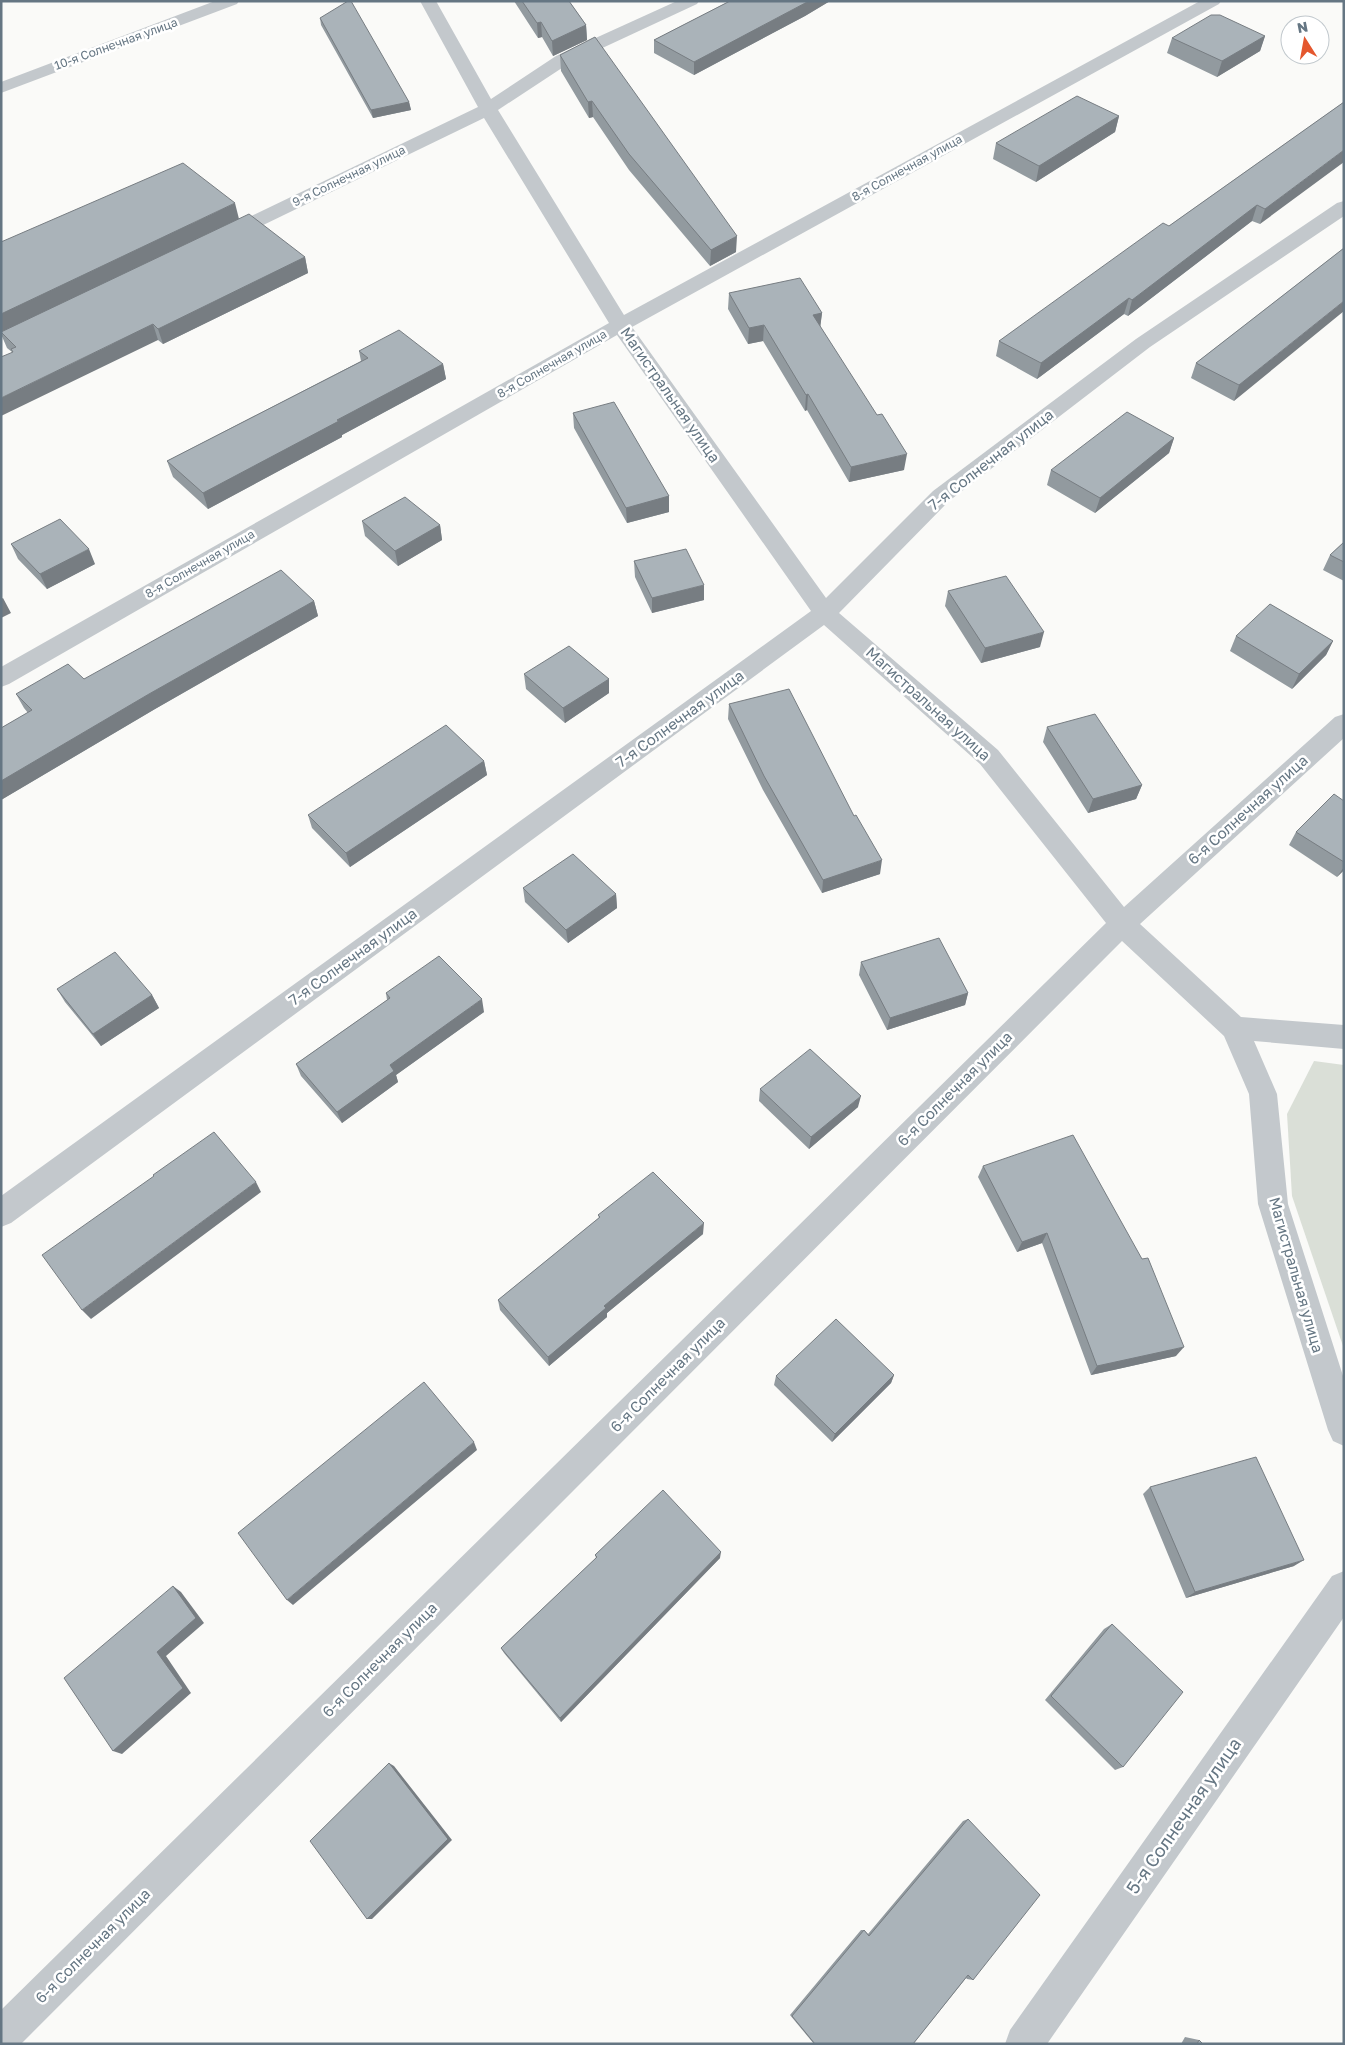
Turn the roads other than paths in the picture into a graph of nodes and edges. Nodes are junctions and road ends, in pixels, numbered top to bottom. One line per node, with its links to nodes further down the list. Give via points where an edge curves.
1 (231, 1): 5 (street, 10-я Солнечная улица)
2 (428, 1): 6 (street, Магистральная улица)
3 (691, 1): 6 (street, 9-я Солнечная улица, via 562,60)
4 (1213, 1): 9 (street, 8-я Солнечная улица)
5 (1, 88)
6 (488, 109): 8 (street, 9-я Солнечная улица); 9 (street, Магистральная улица)
7 (1344, 207): 10 (street, 7-я Солнечная улица, via 1143,343 941,496)
8 (205, 246)
9 (620, 325): 10 (street, Магистральная улица); 11 (street, 8-я Солнечная улица)
10 (825, 613): 13 (street, Магистральная улица, via 989,757); 16 (street, 7-я Солнечная улица)
11 (1, 678)
12 (1344, 723): 13 (street, 6-я Солнечная улица)
13 (1122, 924): 14 (street, Магистральная улица); 19 (street, 6-я Солнечная улица)
14 (1234, 1028): 15 (street); 17 (street, Магистральная улица, via 1264,1094 1273,1204)
15 (1344, 1037)
16 (1, 1213)
17 (1344, 1430)
18 (1344, 1588): 20 (street, 5-я Солнечная улица)
19 (1, 2037)
20 (1024, 2044)

